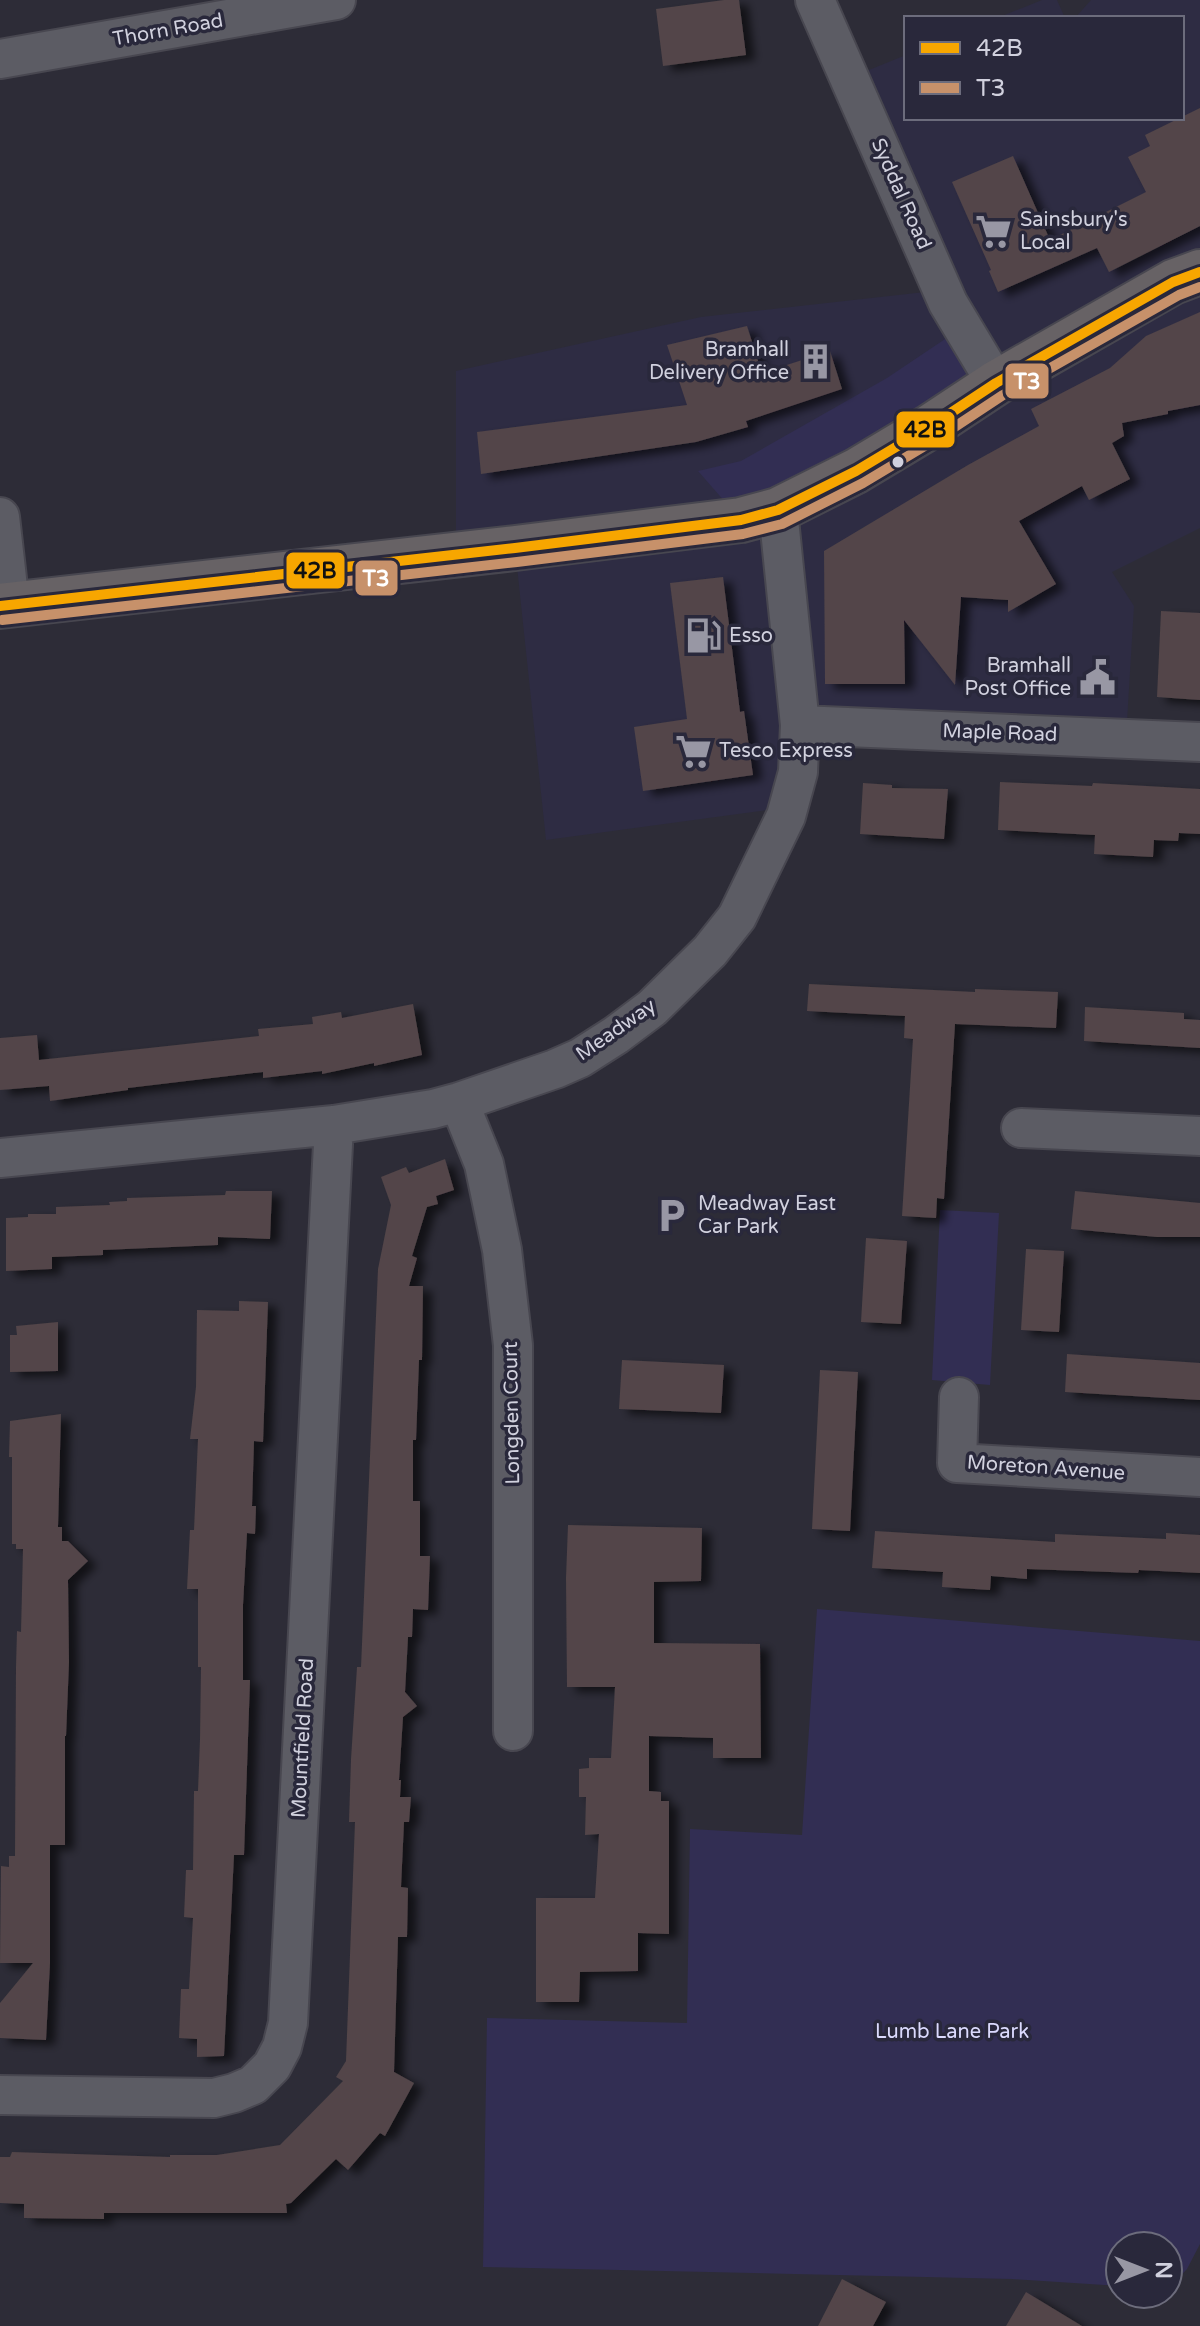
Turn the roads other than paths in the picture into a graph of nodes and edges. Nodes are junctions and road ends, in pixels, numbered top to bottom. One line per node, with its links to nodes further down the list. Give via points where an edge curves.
1 (336, 0): 3 (street, Thorn Road)
2 (815, 0): 5 (street, Syddal Road, via 948,303)
3 (0, 59)
4 (1200, 272): 5 (main road, via 1173,282)
5 (996, 383): 6 (main road, via 856,471)
6 (778, 510): 8 (main road, via 726,522); 9 (street, Meadway)
7 (0, 517): 8 (street)
8 (5, 605)
9 (800, 725): 10 (street, Maple Road); 11 (street, Meadway, via 798,772 786,816 737,917 710,951 652,1008 580,1058)
10 (1200, 742)
11 (459, 1102): 12 (street, Meadway); 18 (street, Longden Court, via 484,1164 502,1250 513,1345)
12 (334, 1125): 15 (street, Meadway); 19 (street, Mountfield Road, via 288,2023 282,2047 253,2085 214,2098)
13 (1021, 1128): 14 (street)
14 (1200, 1136)
15 (0, 1158)
16 (959, 1397): 17 (street, Moreton Avenue, via 957,1463)
17 (1200, 1477)
18 (513, 1731)
19 (0, 2095)

